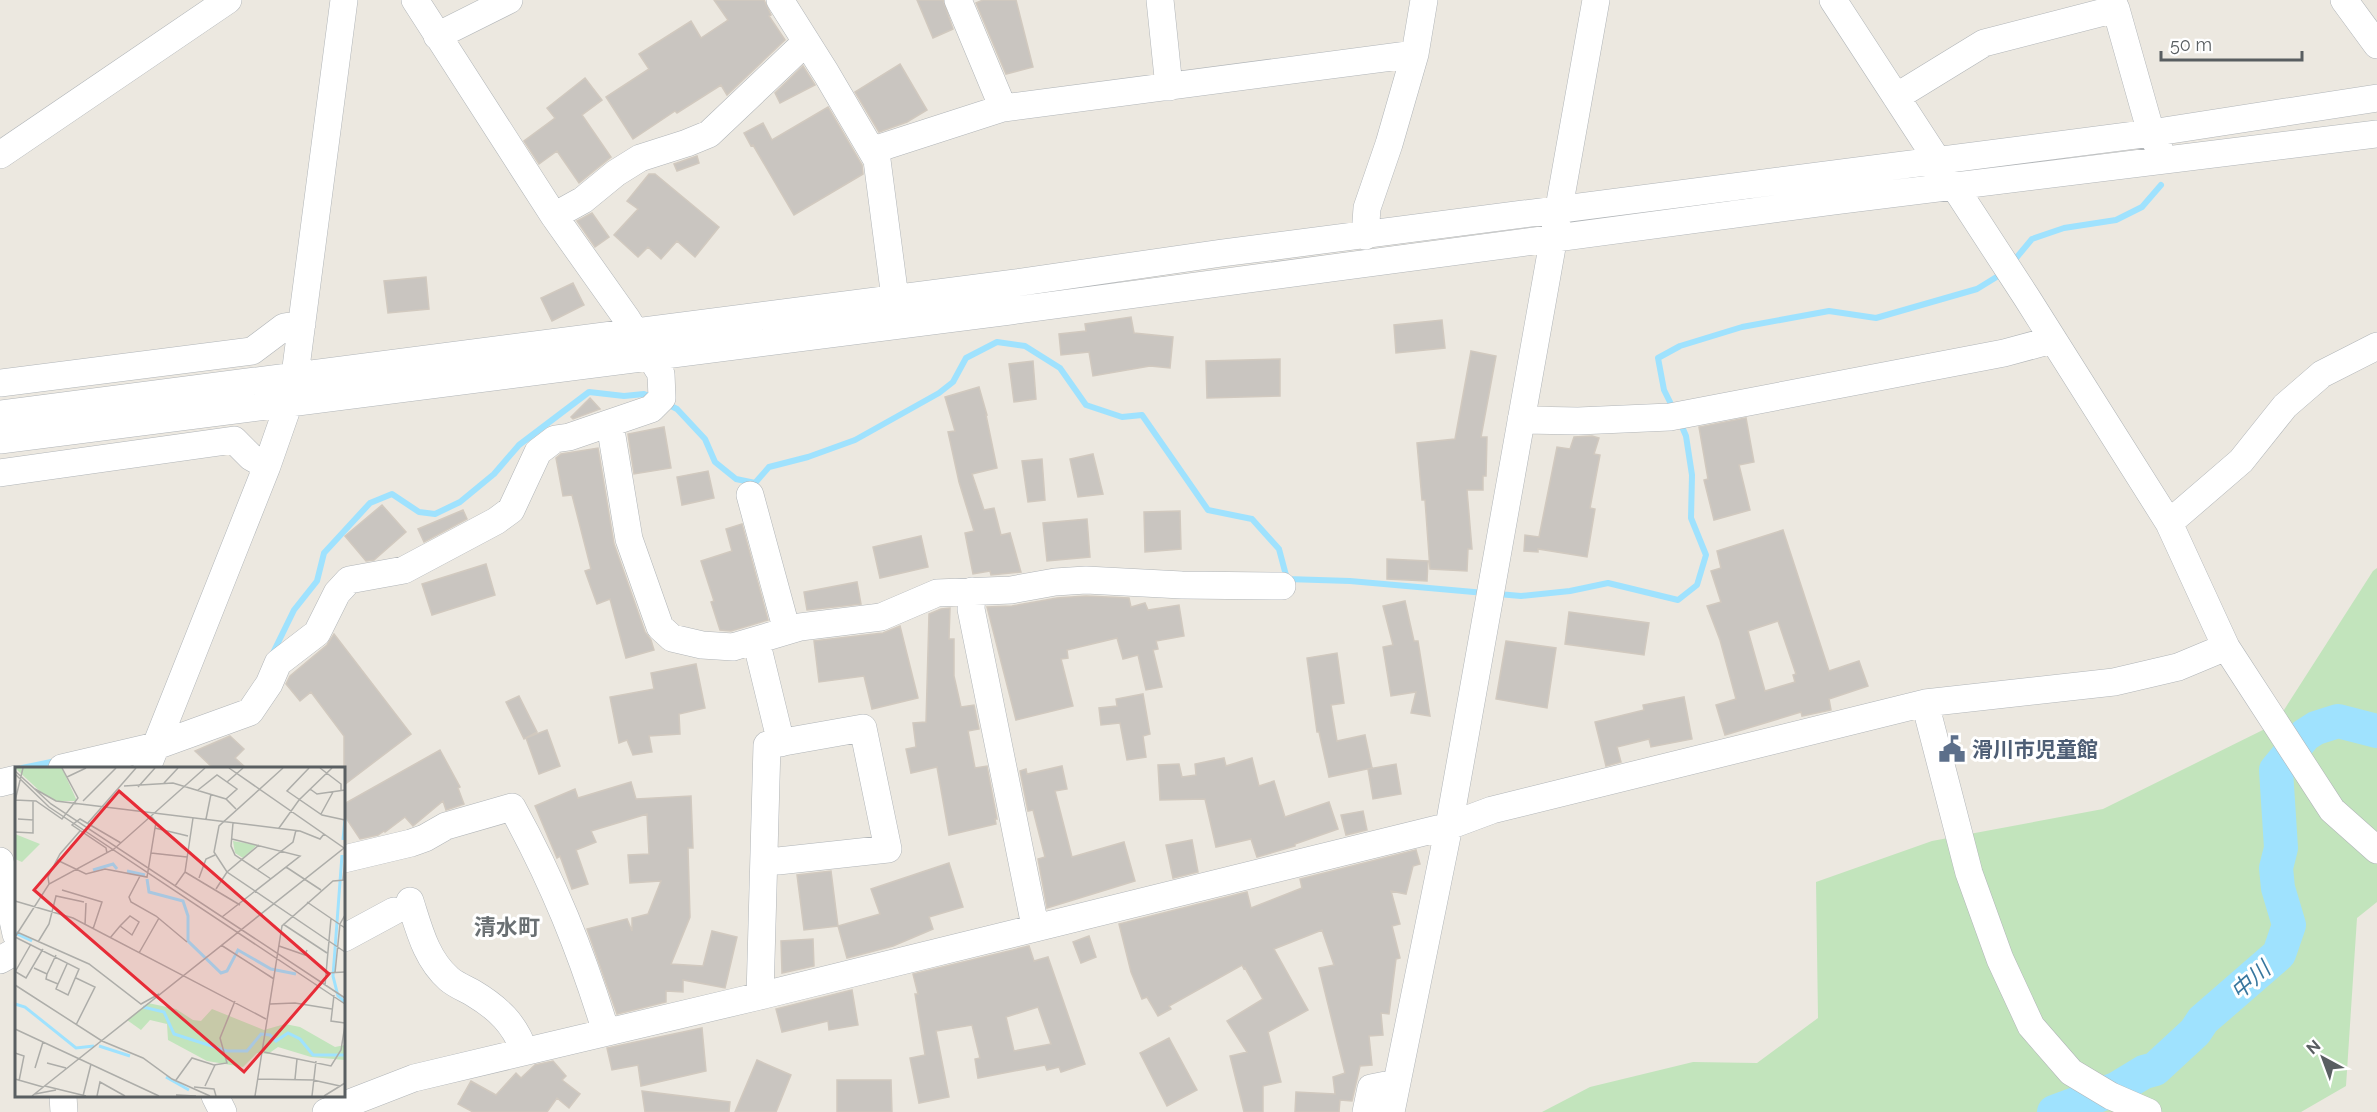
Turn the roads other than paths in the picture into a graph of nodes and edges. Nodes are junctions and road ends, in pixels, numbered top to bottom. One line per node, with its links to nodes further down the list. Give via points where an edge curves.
1 (228, 0): 24 (street)
2 (344, 0): 33 (street)
3 (415, 0): 13 (street)
4 (509, 0): 13 (street)
5 (780, 0): 14 (street)
6 (958, 0): 20 (street)
7 (1160, 0): 17 (street)
8 (1424, 0): 16 (street)
9 (1596, 0): 28 (street)
10 (1833, 0): 18 (street)
11 (2354, 4): 15 (street)
12 (2114, 5): 18 (street, via 1984,43); 21 (street)
13 (437, 36): 29 (street)
14 (806, 42): 23 (street); 29 (street, via 709,134 640,158)
15 (2377, 45)
16 (1415, 54): 17 (street); 30 (street, via 1367,208)
17 (1169, 87): 20 (street)
18 (1896, 97): 26 (street)
19 (2377, 98): 21 (street)
20 (1003, 108): 23 (street)
21 (2151, 133): 25 (street); 26 (street)
22 (2377, 134): 25 (street)
23 (873, 150): 32 (street)
24 (0, 155)
25 (2164, 160): 27 (street)
26 (1938, 161): 27 (street); 28 (street)
27 (1954, 186): 31 (street); 35 (street)
28 (1559, 210): 30 (street); 31 (street)
29 (554, 216): 34 (street)
30 (1365, 236): 32 (street)
31 (1555, 238): 37 (street); 42 (street)
32 (895, 298): 34 (street)
33 (302, 324): 38 (street); 39 (street, via 284,327 252,351)
34 (634, 331): 37 (street); 38 (street)
35 (2052, 340): 42 (street, via 1670,417); 48 (street)
36 (2377, 346): 48 (street, via 2322,374 2286,406 2241,461)
37 (650, 356): 40 (street); 43 (street, via 661,374 662,398 651,409)
38 (295, 375): 40 (street); 41 (street)
39 (0, 383)
40 (289, 403): 44 (street); 45 (street)
41 (0, 414)
42 (1521, 420): 60 (street)
43 (610, 424): 52 (street, via 629,539 660,627 672,638 702,645 733,647); 56 (street, via 555,439 538,452 511,510 496,521 404,570 349,580 337,593 317,633 278,663 250,712)
44 (0, 440)
45 (267, 466): 46 (street, via 234,441); 56 (street)
46 (0, 473)
47 (750, 495): 51 (street)
48 (2169, 524): 53 (street)
49 (1282, 586): 50 (street, via 1086,580)
50 (972, 591): 51 (street, via 937,593 881,617); 65 (street, via 971,609)
51 (787, 631): 52 (street)
52 (756, 640): 55 (street)
53 (2226, 647): 54 (street, via 2178,667 2114,682); 61 (street, via 2332,810)
54 (1925, 703): 60 (street, via 1492,810); 81 (street, via 1968,873 2000,959 2031,1026 2071,1072)
55 (781, 743): 62 (street, via 767,745); 62 (street, via 863,728 888,849 777,861)
56 (152, 757): 57 (street)
57 (70, 767)
58 (15, 779): 59 (street)
59 (0, 783)
60 (1449, 826): 65 (street); 73 (street)
61 (2377, 850)
62 (764, 859): 70 (street)
63 (345, 860): 71 (street, via 411,843 446,826 512,807 567,919)
64 (0, 861): 66 (street)
65 (1035, 926): 70 (street)
66 (15, 929)
67 (345, 937): 72 (street, via 402,906 426,951 449,979 507,1017)
68 (15, 952): 69 (street)
69 (0, 960)
70 (760, 996): 71 (street)
71 (606, 1032): 72 (street)
72 (524, 1051): 78 (street, via 414,1078)
73 (1396, 1083): 79 (street, via 1371,1088); 80 (street)
74 (63, 1097): 76 (street)
75 (216, 1097): 77 (street)
76 (64, 1112)
77 (223, 1112)
78 (326, 1112)
79 (1366, 1112)
80 (1391, 1112)
81 (2148, 1112)

